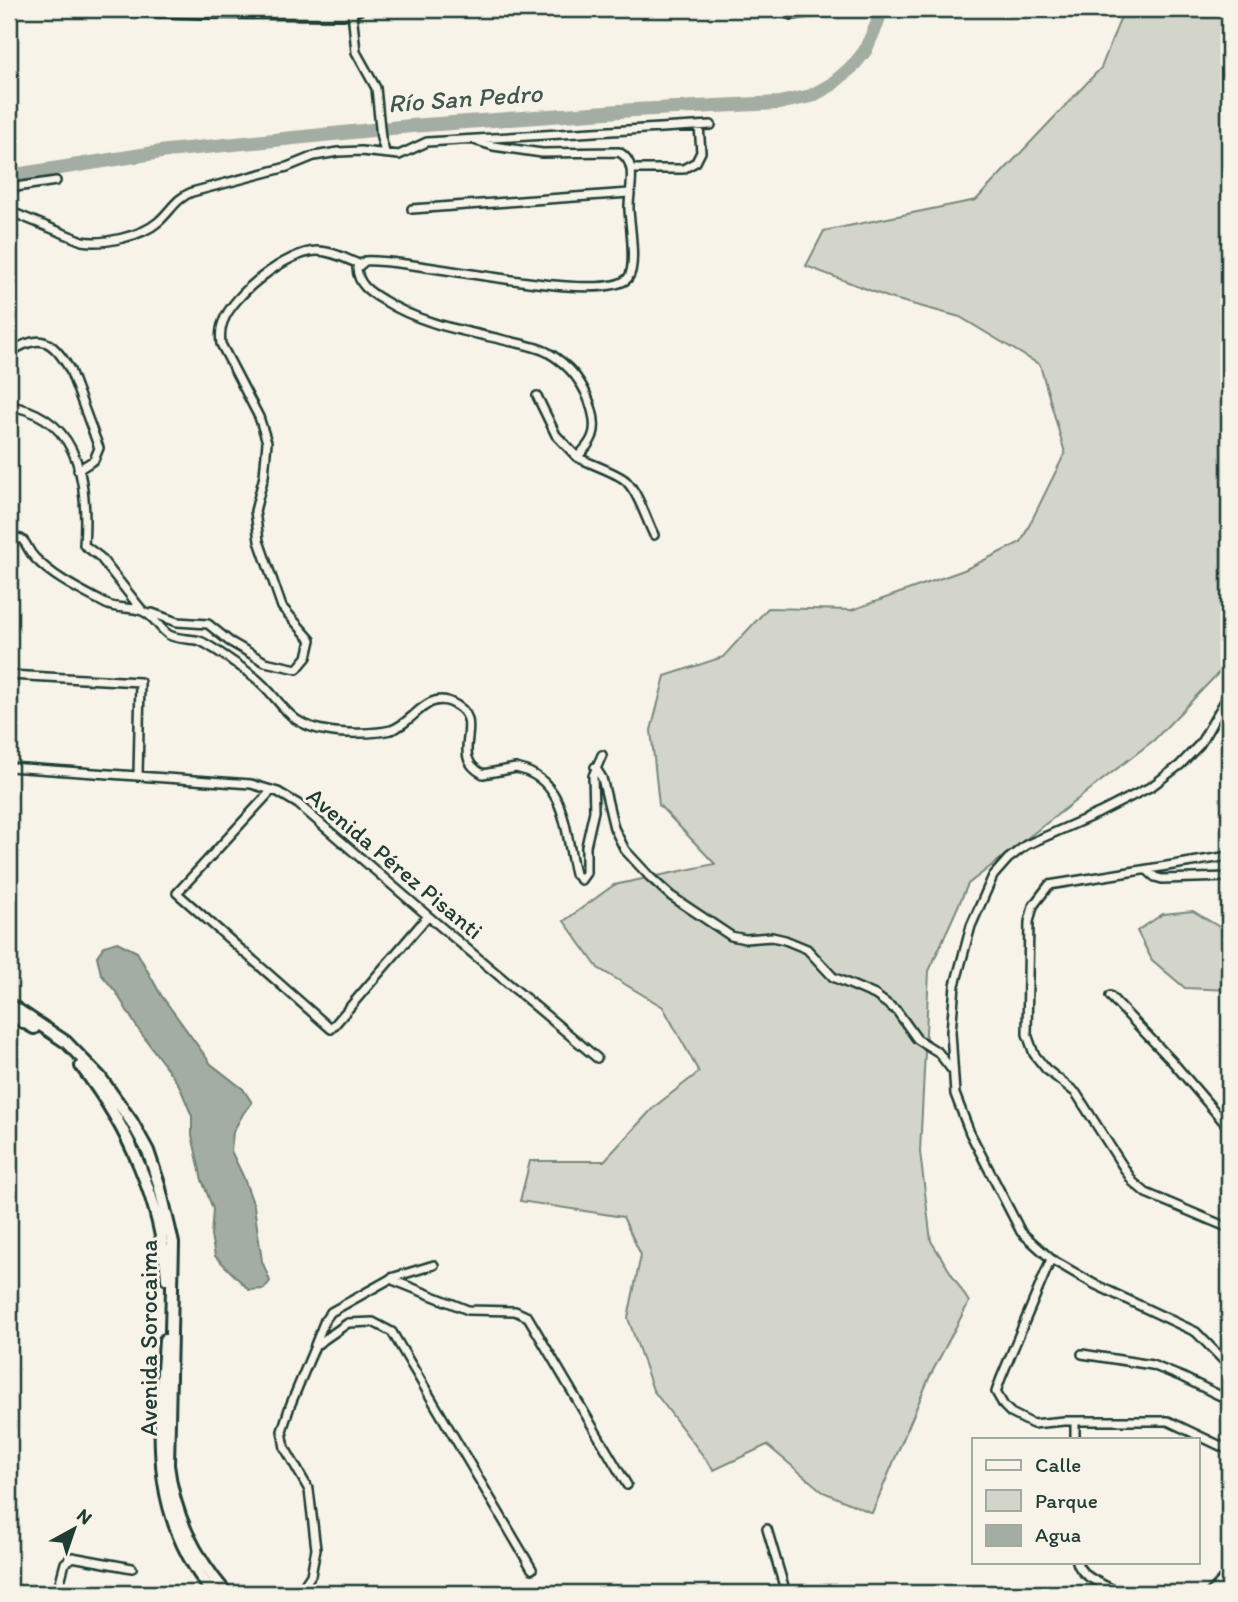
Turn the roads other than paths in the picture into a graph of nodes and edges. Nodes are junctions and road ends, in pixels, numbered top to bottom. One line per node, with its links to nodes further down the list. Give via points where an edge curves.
1 (112, 9): 2 (main road)
2 (127, 9): 5 (main road)
3 (778, 9): 4 (main road, via 806,13)
4 (822, 9)
5 (182, 10): 6 (main road)
6 (198, 10): 7 (main road)
7 (212, 10): 8 (main road)
8 (355, 10): 12 (street, via 356,52 376,88)
9 (711, 125): 10 (street)
10 (699, 126): 11 (street); 13 (street, via 701,152 689,167)
11 (474, 140): 12 (street, via 427,142 399,155); 13 (street, via 542,153 619,152 629,160)
12 (385, 152): 18 (street, via 326,154 191,191 154,225 106,242 82,241)
13 (631, 169): 16 (street)
14 (56, 180): 15 (street)
15 (9, 188)
16 (629, 193): 17 (street); 19 (street, via 633,265 627,279 612,286 513,280 390,261)
17 (412, 209)
18 (9, 211)
19 (359, 264): 23 (street, via 357,274 364,286 407,314 537,348 570,369 584,387 595,424 593,439); 27 (street, via 321,251 291,259 240,297 221,331 221,344 267,442 255,511 259,541 282,607 311,640 307,657 297,669 275,666 208,624 177,622)
20 (9, 353): 24 (street, via 38,340 64,359 99,448 94,460)
21 (537, 397): 23 (street, via 556,435)
22 (9, 411): 24 (street, via 16,407 53,423 70,444)
23 (577, 457): 25 (street, via 627,481)
24 (78, 470): 27 (street, via 86,516 84,545 100,557)
25 (654, 535)
26 (9, 538): 27 (street, via 19,537 54,575 107,605)
27 (143, 611): 32 (street, via 170,635 207,644 253,676 292,718 315,729 389,731 434,700 454,703 468,718 466,753 471,766 483,774 521,769 549,786 566,824 574,871 581,880 586,873 594,811)
28 (9, 675): 33 (street, via 141,682)
29 (1229, 694): 44 (street, via 1200,744 1171,772 1110,808 1026,845 993,876 971,926 955,985)
30 (602, 755): 32 (street)
31 (9, 767): 33 (street, Avenida Pérez Pisanti)
32 (595, 767): 44 (street, via 625,850 671,896 731,936 772,937 807,950 834,977 875,995 897,1011 917,1039 938,1052)
33 (138, 775): 34 (street, Avenida Pérez Pisanti, via 251,784)
34 (272, 790): 38 (street, Avenida Pérez Pisanti, via 299,804); 38 (street, via 177,893 331,1029)
35 (1229, 856): 36 (street)
36 (1147, 870): 37 (street, via 1162,879); 46 (street, via 1061,882 1049,885 1040,895 1029,922 1027,1034 1034,1054 1076,1093 1133,1182 1146,1193)
37 (1229, 877)
38 (428, 916): 43 (street, Avenida Pérez Pisanti)
39 (1110, 996): 45 (street)
40 (9, 1004): 42 (main road, Avenida Sorocaima)
41 (9, 1014): 42 (main road, Avenida Sorocaima)
42 (42, 1029): 57 (main road, Avenida Sorocaima, via 66,1042 111,1092 148,1152 159,1184 173,1243)
43 (597, 1058)
44 (952, 1070): 47 (street, via 955,1094 970,1133 1021,1232)
45 (1229, 1128)
46 (1229, 1228)
47 (1051, 1259): 52 (street, via 1122,1299 1196,1332); 54 (street, via 996,1391 1004,1406 1023,1421)
48 (434, 1265): 49 (street)
49 (390, 1279): 50 (street, via 331,1312); 58 (street, via 468,1310 515,1311 527,1317)
50 (315, 1346): 62 (street, via 348,1323 373,1322 392,1332); 67 (street, via 282,1431 285,1448 309,1490 315,1537 313,1570)
51 (1082, 1354): 53 (street, via 1152,1365)
52 (1229, 1366)
53 (1229, 1400)
54 (1075, 1421): 55 (street); 56 (street, via 1168,1421)
55 (1075, 1438)
56 (1229, 1450)
57 (164, 1465): 65 (main road, Avenida Sorocaima, via 164,1492 174,1528); 66 (main road, Avenida Sorocaima, via 184,1530)
58 (626, 1485)
59 (767, 1529): 68 (street)
60 (1078, 1564): 69 (street, via 1086,1575)
61 (132, 1568): 64 (street, via 72,1557 65,1563)
62 (533, 1569)
63 (1229, 1573): 70 (street)
64 (57, 1593)
65 (213, 1593)
66 (226, 1593)
67 (299, 1593)
68 (786, 1593)
69 (1120, 1593)
70 (1210, 1593)

